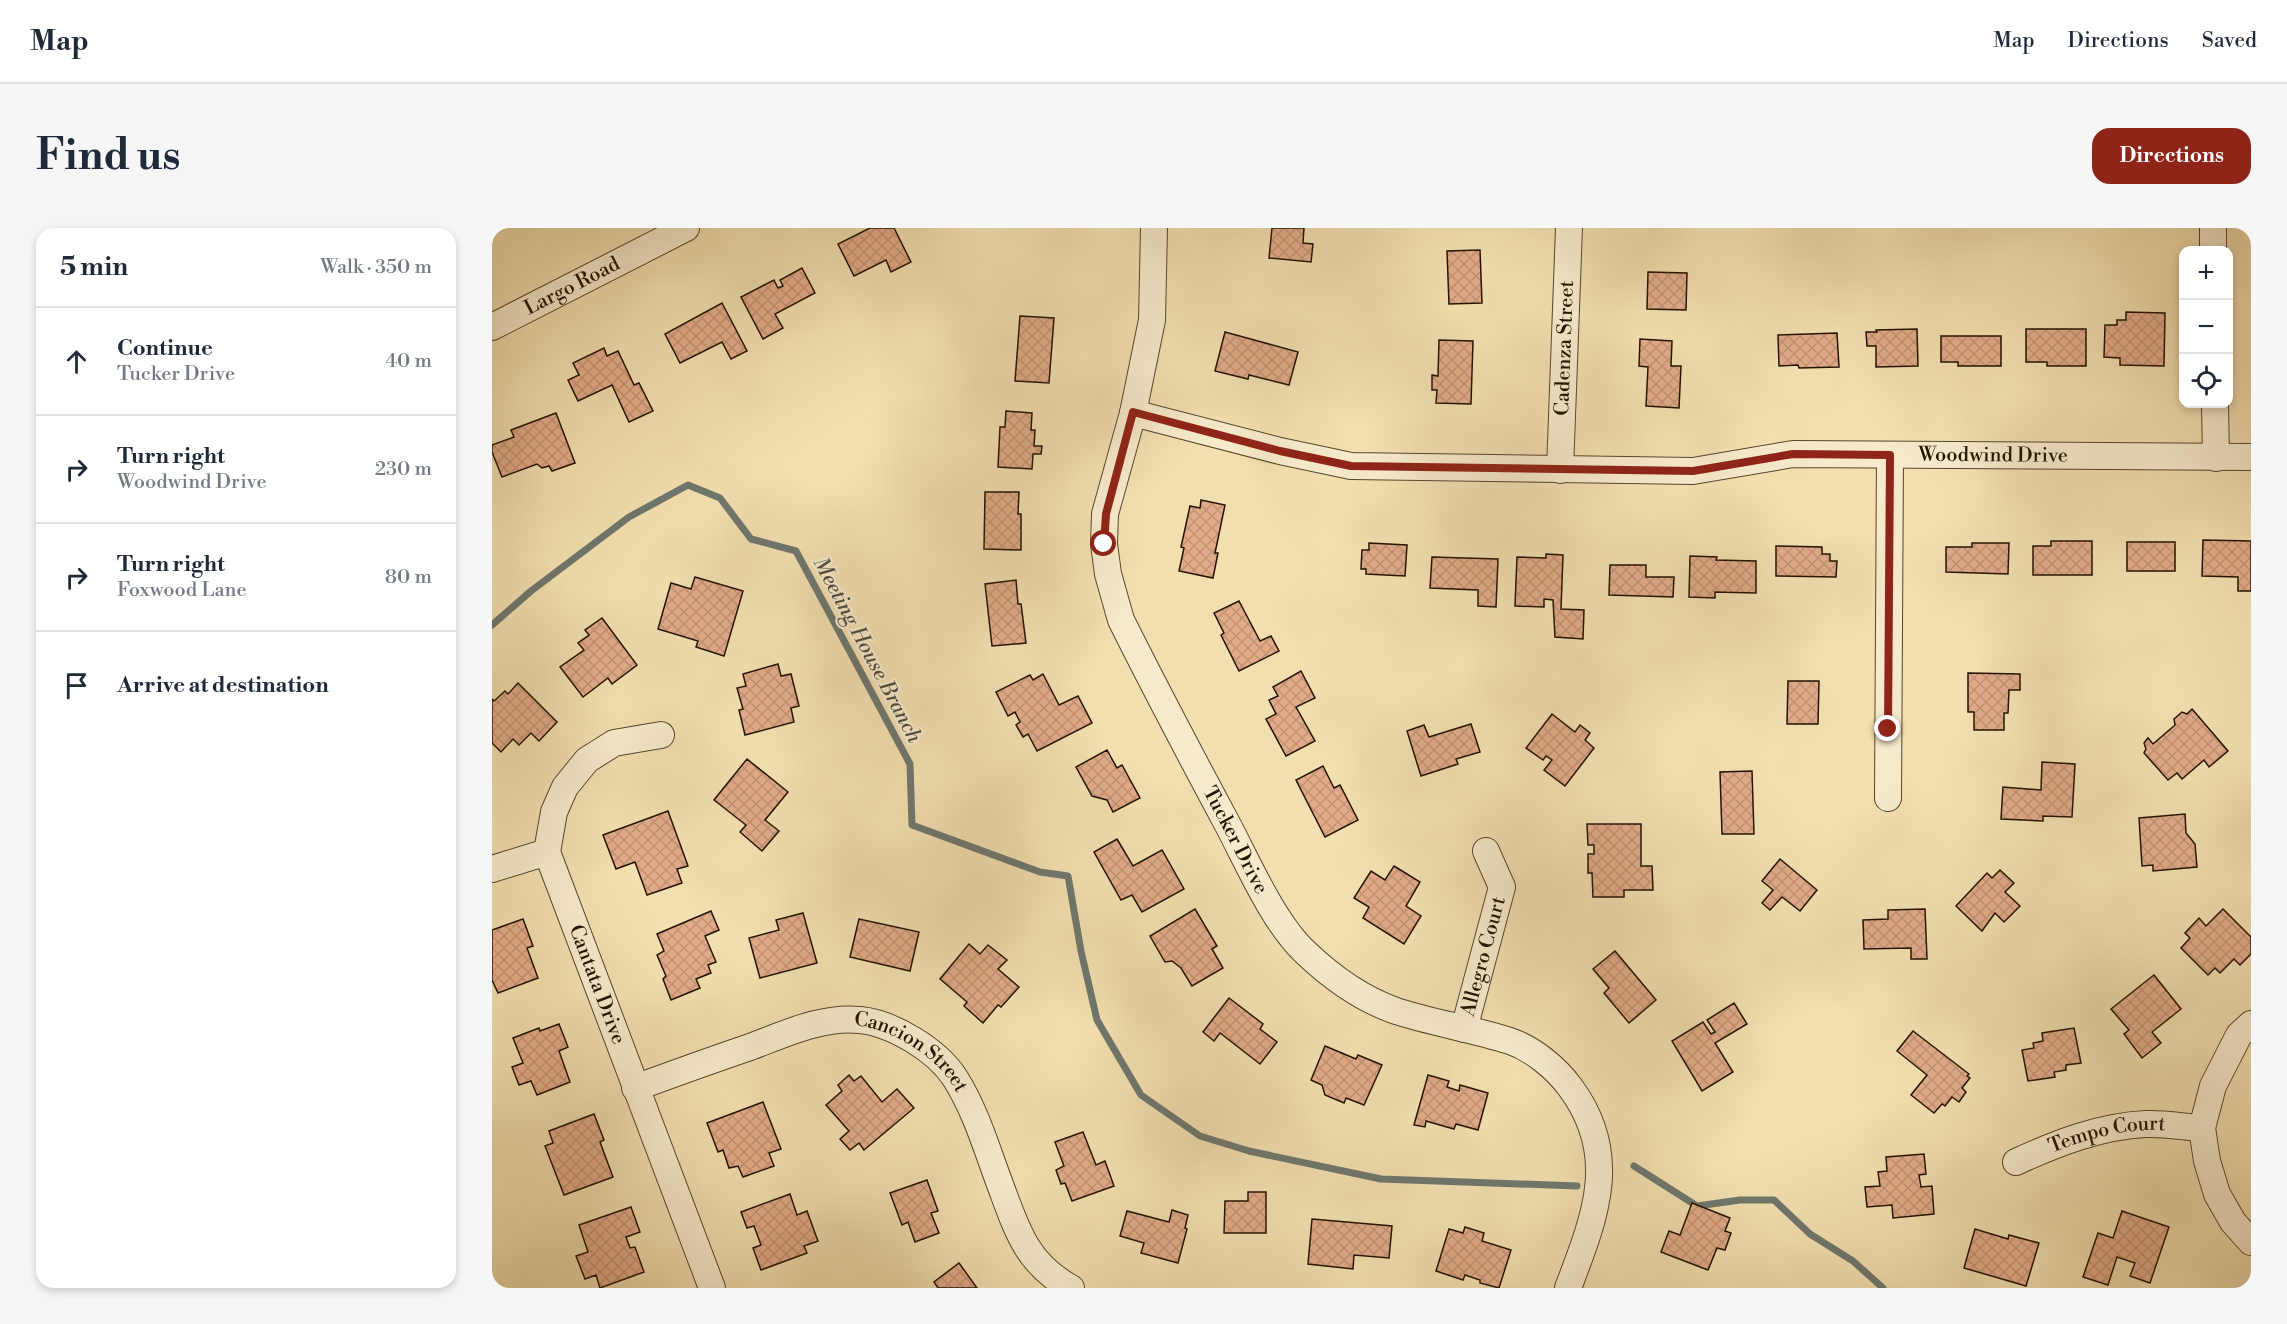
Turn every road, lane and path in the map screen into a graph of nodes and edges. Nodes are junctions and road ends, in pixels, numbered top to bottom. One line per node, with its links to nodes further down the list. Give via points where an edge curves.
1 (686, 228): 6 (street, Largo Road)
2 (1154, 228): 8 (street, Tucker Drive, via 1152,320)
3 (1569, 228): 12 (street, Cadenza Street)
4 (2213, 228): 5 (street)
5 (2213, 246)
6 (492, 327)
7 (2215, 408): 10 (street)
8 (1133, 412): 12 (street, Woodwind Drive, via 1351,466); 19 (street, Tucker Drive, via 1106,514 1108,574 1121,620 1264,894 1303,951 1344,985 1394,1010)
9 (1890, 455): 10 (street, Woodwind Drive); 12 (street, Woodwind Drive, via 1793,454 1693,471); 14 (street)
10 (2216, 458): 11 (street, Woodwind Drive)
11 (2251, 458)
12 (1560, 470)
13 (661, 735): 16 (street, via 614,743 588,760 565,787 554,812)
14 (1888, 798)
15 (1486, 850): 19 (street, Allegro Court, via 1502,887)
16 (547, 852): 17 (street); 20 (street, Cantata Drive)
17 (492, 869)
18 (2251, 1024): 21 (street, via 2240,1035 2213,1086)
19 (1464, 1029): 26 (street, Tucker Drive, via 1512,1042 1539,1057 1561,1074 1591,1119 1600,1169 1599,1194 1591,1228)
20 (634, 1088): 24 (street, Cantata Drive); 25 (street, Cancion Street, via 820,1022 860,1020 900,1032 930,1052 954,1076 969,1104 1019,1236 1037,1262)
21 (2202, 1128): 22 (street, Tempo Court, via 2147,1124 2107,1129 2051,1146); 23 (street, via 2217,1194 2233,1222)
22 (2016, 1162)
23 (2251, 1242)
24 (712, 1288)
25 (1071, 1288)
26 (1568, 1288)

